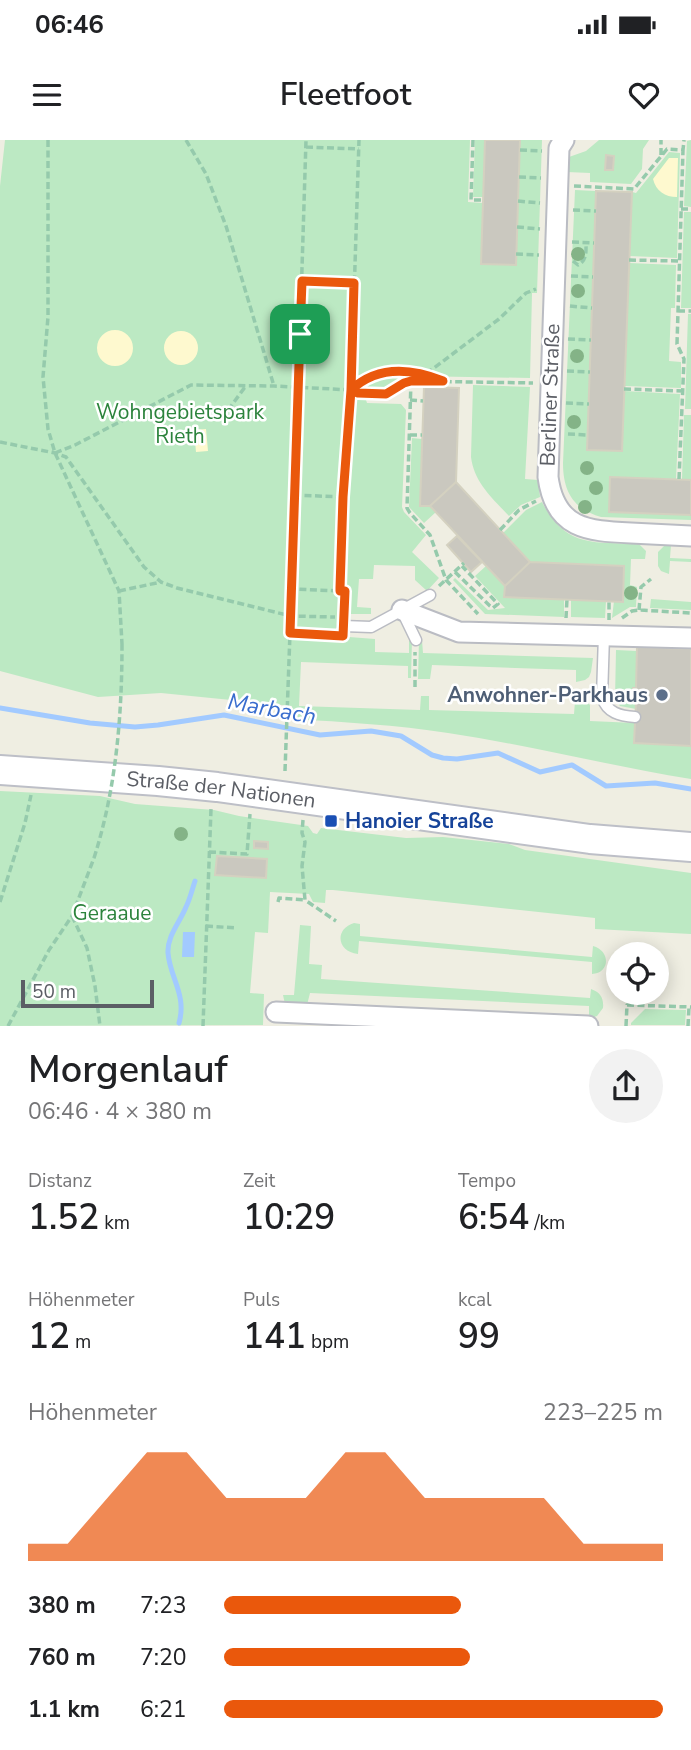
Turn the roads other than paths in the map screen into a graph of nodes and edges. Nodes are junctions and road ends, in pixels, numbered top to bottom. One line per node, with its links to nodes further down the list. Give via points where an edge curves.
1 (564, 140): 2 (street, Berliner Straße, via 559,148 551,495 564,514 582,527)
2 (691, 536)
3 (430, 595): 4 (lane)
4 (402, 610): 5 (lane, via 370,627); 6 (street, via 459,632); 8 (lane)
5 (343, 626)
6 (606, 628): 7 (street); 9 (lane, via 603,702 615,714)
7 (691, 638)
8 (416, 640)
9 (635, 718)
10 (0, 770): 11 (main road, Straße der Nationen, via 217,787 590,839)
11 (691, 847)
12 (276, 1019): 13 (street)
13 (589, 1026)

